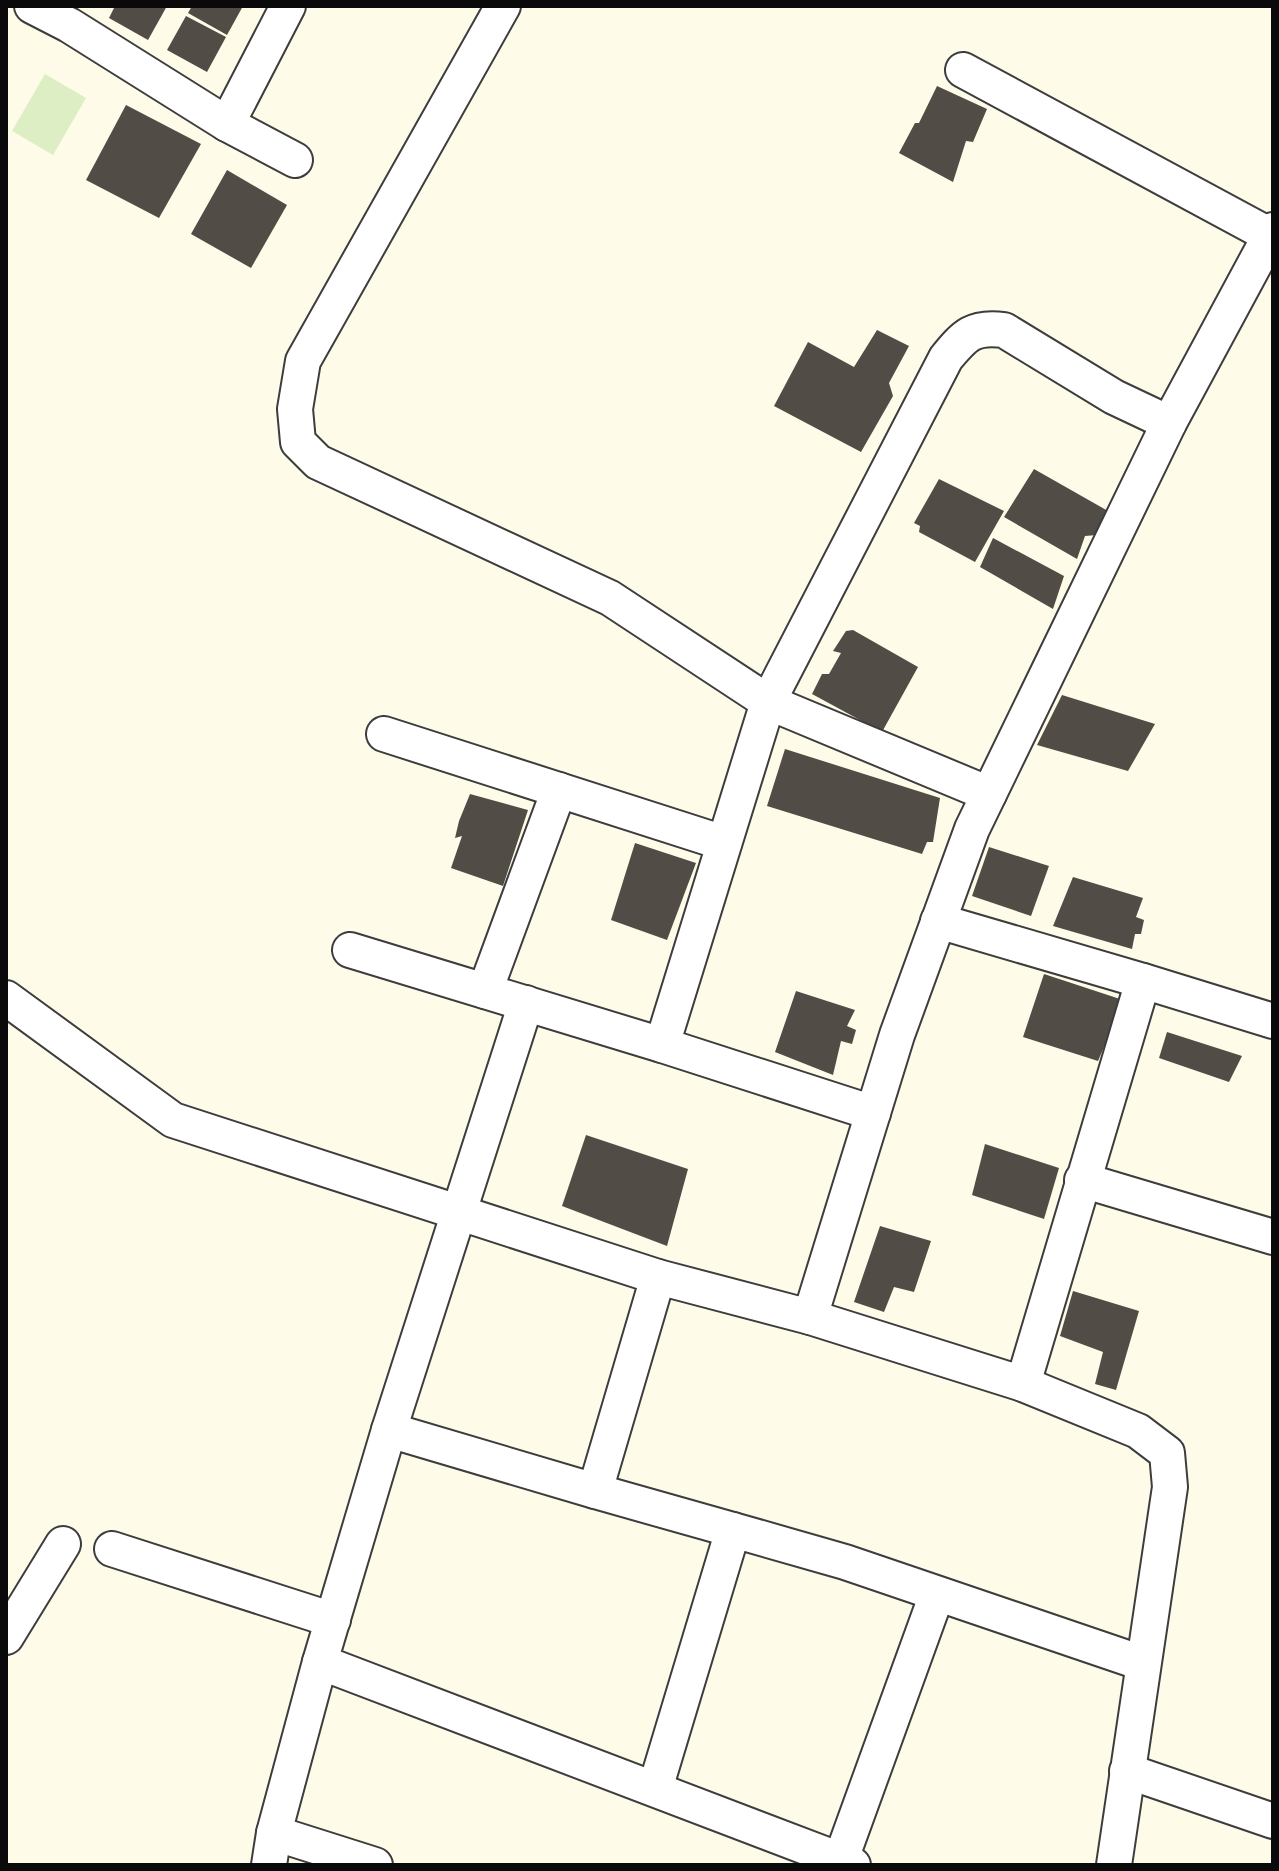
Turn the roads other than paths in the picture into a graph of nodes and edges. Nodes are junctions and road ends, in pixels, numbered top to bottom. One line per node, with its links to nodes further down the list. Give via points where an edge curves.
1 (32, 6): 4 (street)
2 (288, 6): 6 (street)
3 (503, 6): 10 (street, via 303,361 295,409 298,442 318,462 610,598)
4 (74, 15): 6 (street)
5 (963, 70): 8 (street)
6 (227, 124): 7 (street)
7 (295, 160)
8 (1272, 235): 9 (street)
9 (1169, 423): 10 (street, via 1114,397 1004,330 984,327 963,338 946,358); 13 (street)
10 (768, 702): 13 (street); 14 (street)
11 (384, 734): 12 (street)
12 (559, 790): 14 (street); 18 (street)
13 (989, 794): 15 (street)
14 (724, 843): 22 (street)
15 (938, 921): 17 (street); 23 (street)
16 (350, 950): 18 (street)
17 (1143, 981): 21 (street); 24 (street)
18 (485, 991): 20 (street)
19 (6, 998): 25 (street, via 173,1120)
20 (526, 1003): 22 (street); 25 (street)
21 (1273, 1021)
22 (662, 1045): 23 (street)
23 (873, 1113): 28 (street)
24 (1082, 1180): 26 (street); 29 (street)
25 (460, 1214): 27 (street); 30 (street)
26 (1273, 1237)
27 (658, 1277): 28 (street); 31 (street)
28 (810, 1317): 29 (street)
29 (1023, 1384): 39 (street, via 1138,1431 1167,1453 1170,1487)
30 (389, 1430): 31 (street); 36 (street)
31 (595, 1491): 32 (street)
32 (733, 1530): 35 (street); 41 (street)
33 (63, 1544): 37 (street)
34 (112, 1549): 36 (street)
35 (937, 1594): 39 (street); 44 (street)
36 (333, 1620): 38 (street)
37 (6, 1637)
38 (320, 1662): 41 (street); 43 (street)
39 (1142, 1663): 40 (street)
40 (1127, 1771): 42 (street); 46 (street)
41 (655, 1789): 44 (street)
42 (1273, 1821)
43 (271, 1849): 45 (street)
44 (847, 1862)
45 (375, 1865)
46 (1114, 1865)

